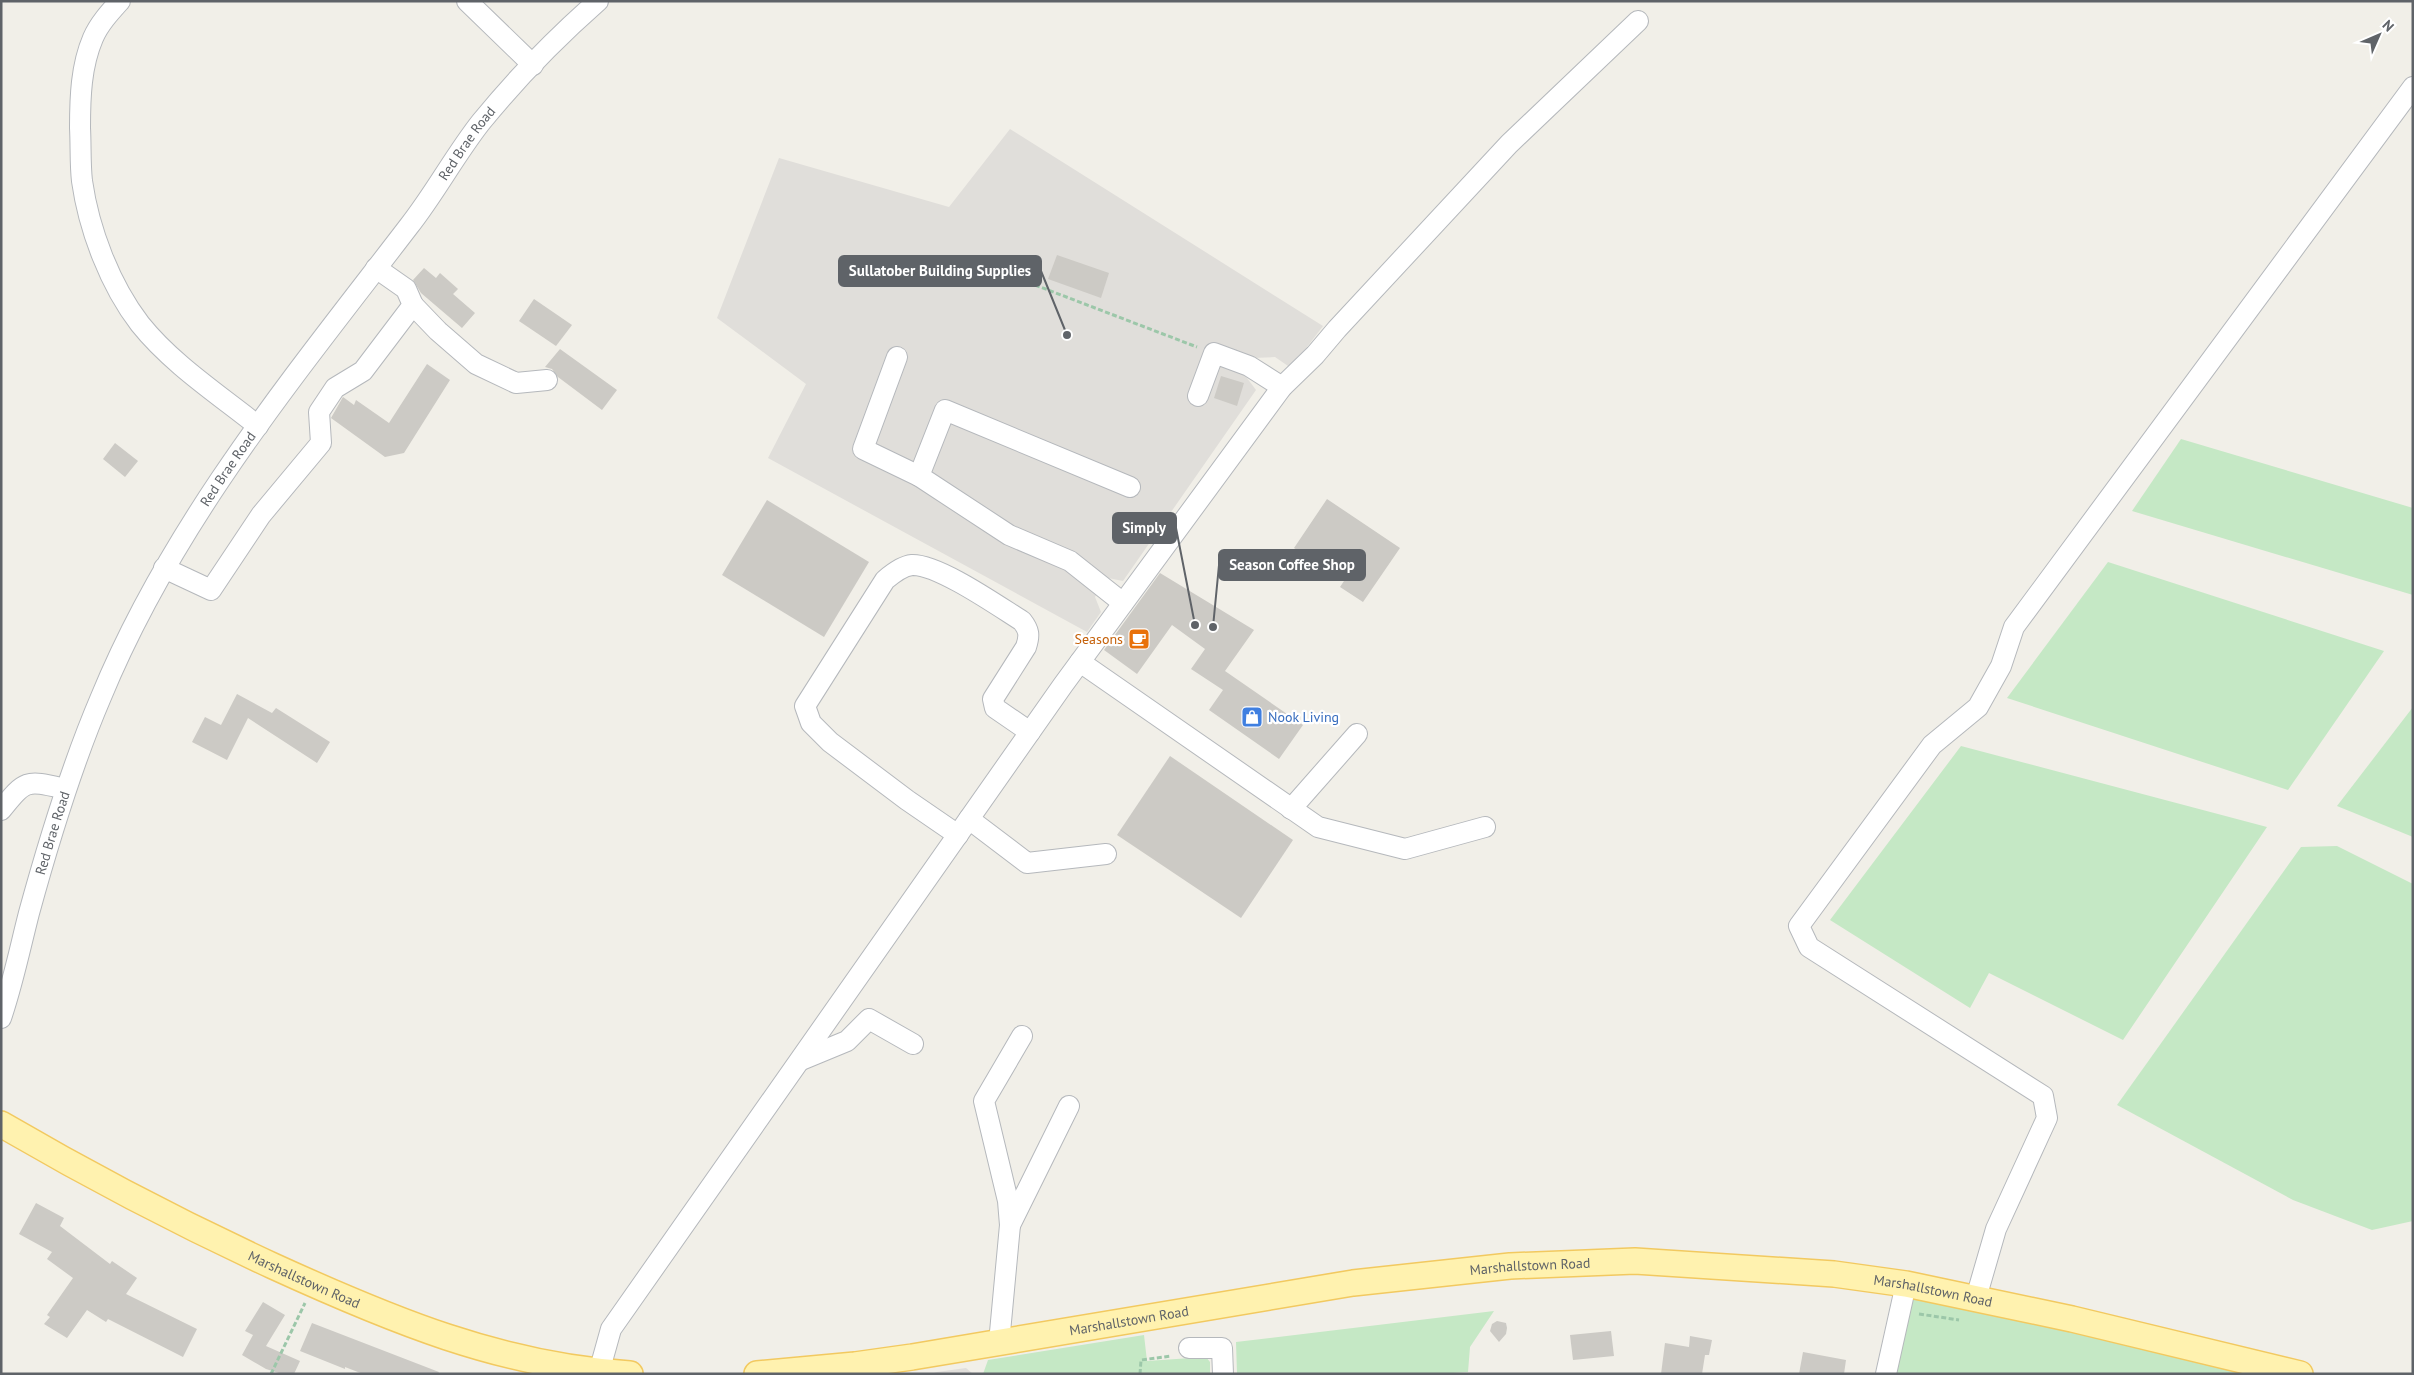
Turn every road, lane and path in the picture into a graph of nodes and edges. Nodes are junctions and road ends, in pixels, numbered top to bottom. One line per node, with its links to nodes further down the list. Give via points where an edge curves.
1 (120, 1): 15 (street, via 94,37 84,69 80,102 82,181 97,240 127,304 159,346)
2 (467, 1): 5 (street)
3 (598, 1): 5 (street, Red Brae Road)
4 (1638, 21): 13 (street, via 1509,144)
5 (532, 65): 7 (street, Red Brae Road, via 481,123 411,224)
6 (2413, 87): 38 (street, via 2014,627 2001,666 1978,707 1932,745 1799,926 1809,947 2043,1096 2047,1118 1996,1228)
7 (376, 268): 9 (street, via 406,289); 15 (street, Red Brae Road)
8 (1035, 285): 10 (path)
9 (413, 305): 12 (street, via 476,364 516,383); 18 (street, via 363,371 335,388 319,412 322,443 261,515 211,590)
10 (1214, 353): 13 (street, via 1248,366); 14 (street)
11 (897, 357): 16 (street, via 863,450)
12 (547, 380)
13 (1282, 387): 19 (street)
14 (1198, 396)
15 (258, 426): 18 (street, Red Brae Road)
16 (919, 476): 17 (street, via 946,410); 19 (street, via 1009,535 1070,561)
17 (1130, 487)
18 (164, 568): 23 (street, Red Brae Road, via 121,650)
19 (1123, 603): 20 (street)
20 (1080, 662): 21 (street); 24 (street)
21 (1030, 732): 26 (street); 26 (street, via 993,704 1030,637 1022,621 929,567 910,565 885,580 805,706 806,715 830,742 908,800)
22 (1357, 734): 24 (street)
23 (65, 789): 25 (street, via 34,782 20,786); 29 (street, Red Brae Road)
24 (1291, 809): 27 (street, via 1318,827 1405,849)
25 (1, 810)
26 (964, 827): 28 (street, via 1028,863); 32 (street)
27 (1486, 827)
28 (1106, 854)
29 (1, 1018)
30 (1022, 1036): 35 (street, via 984,1101 1008,1201)
31 (913, 1044): 32 (street, via 869,1019 848,1041)
32 (801, 1060): 42 (street, via 611,1329)
33 (1069, 1106): 35 (street)
34 (1, 1124): 37 (main road, Marshallstown Road, via 91,1176)
35 (1010, 1225): 39 (street)
36 (1906, 1284): 38 (main road, Marshallstown Road); 39 (main road, Marshallstown Road, via 1834,1274 1635,1261 1510,1266 1353,1283); 48 (street)
37 (314, 1285): 42 (main road, Marshallstown Road, via 460,1343); 43 (path)
38 (1976, 1298): 49 (main road, Marshallstown Road)
39 (999, 1342): 41 (main road, Marshallstown Road)
40 (1190, 1348): 46 (path, via 1187,1354 1141,1360); 47 (street, via 1222,1348)
41 (913, 1365): 45 (main road, Marshallstown Road, via 855,1365)
42 (599, 1372): 44 (main road, Marshallstown Road)
43 (271, 1374)
44 (630, 1374)
45 (757, 1374)
46 (1140, 1374)
47 (1223, 1374)
48 (1886, 1374)
49 (2300, 1374)

